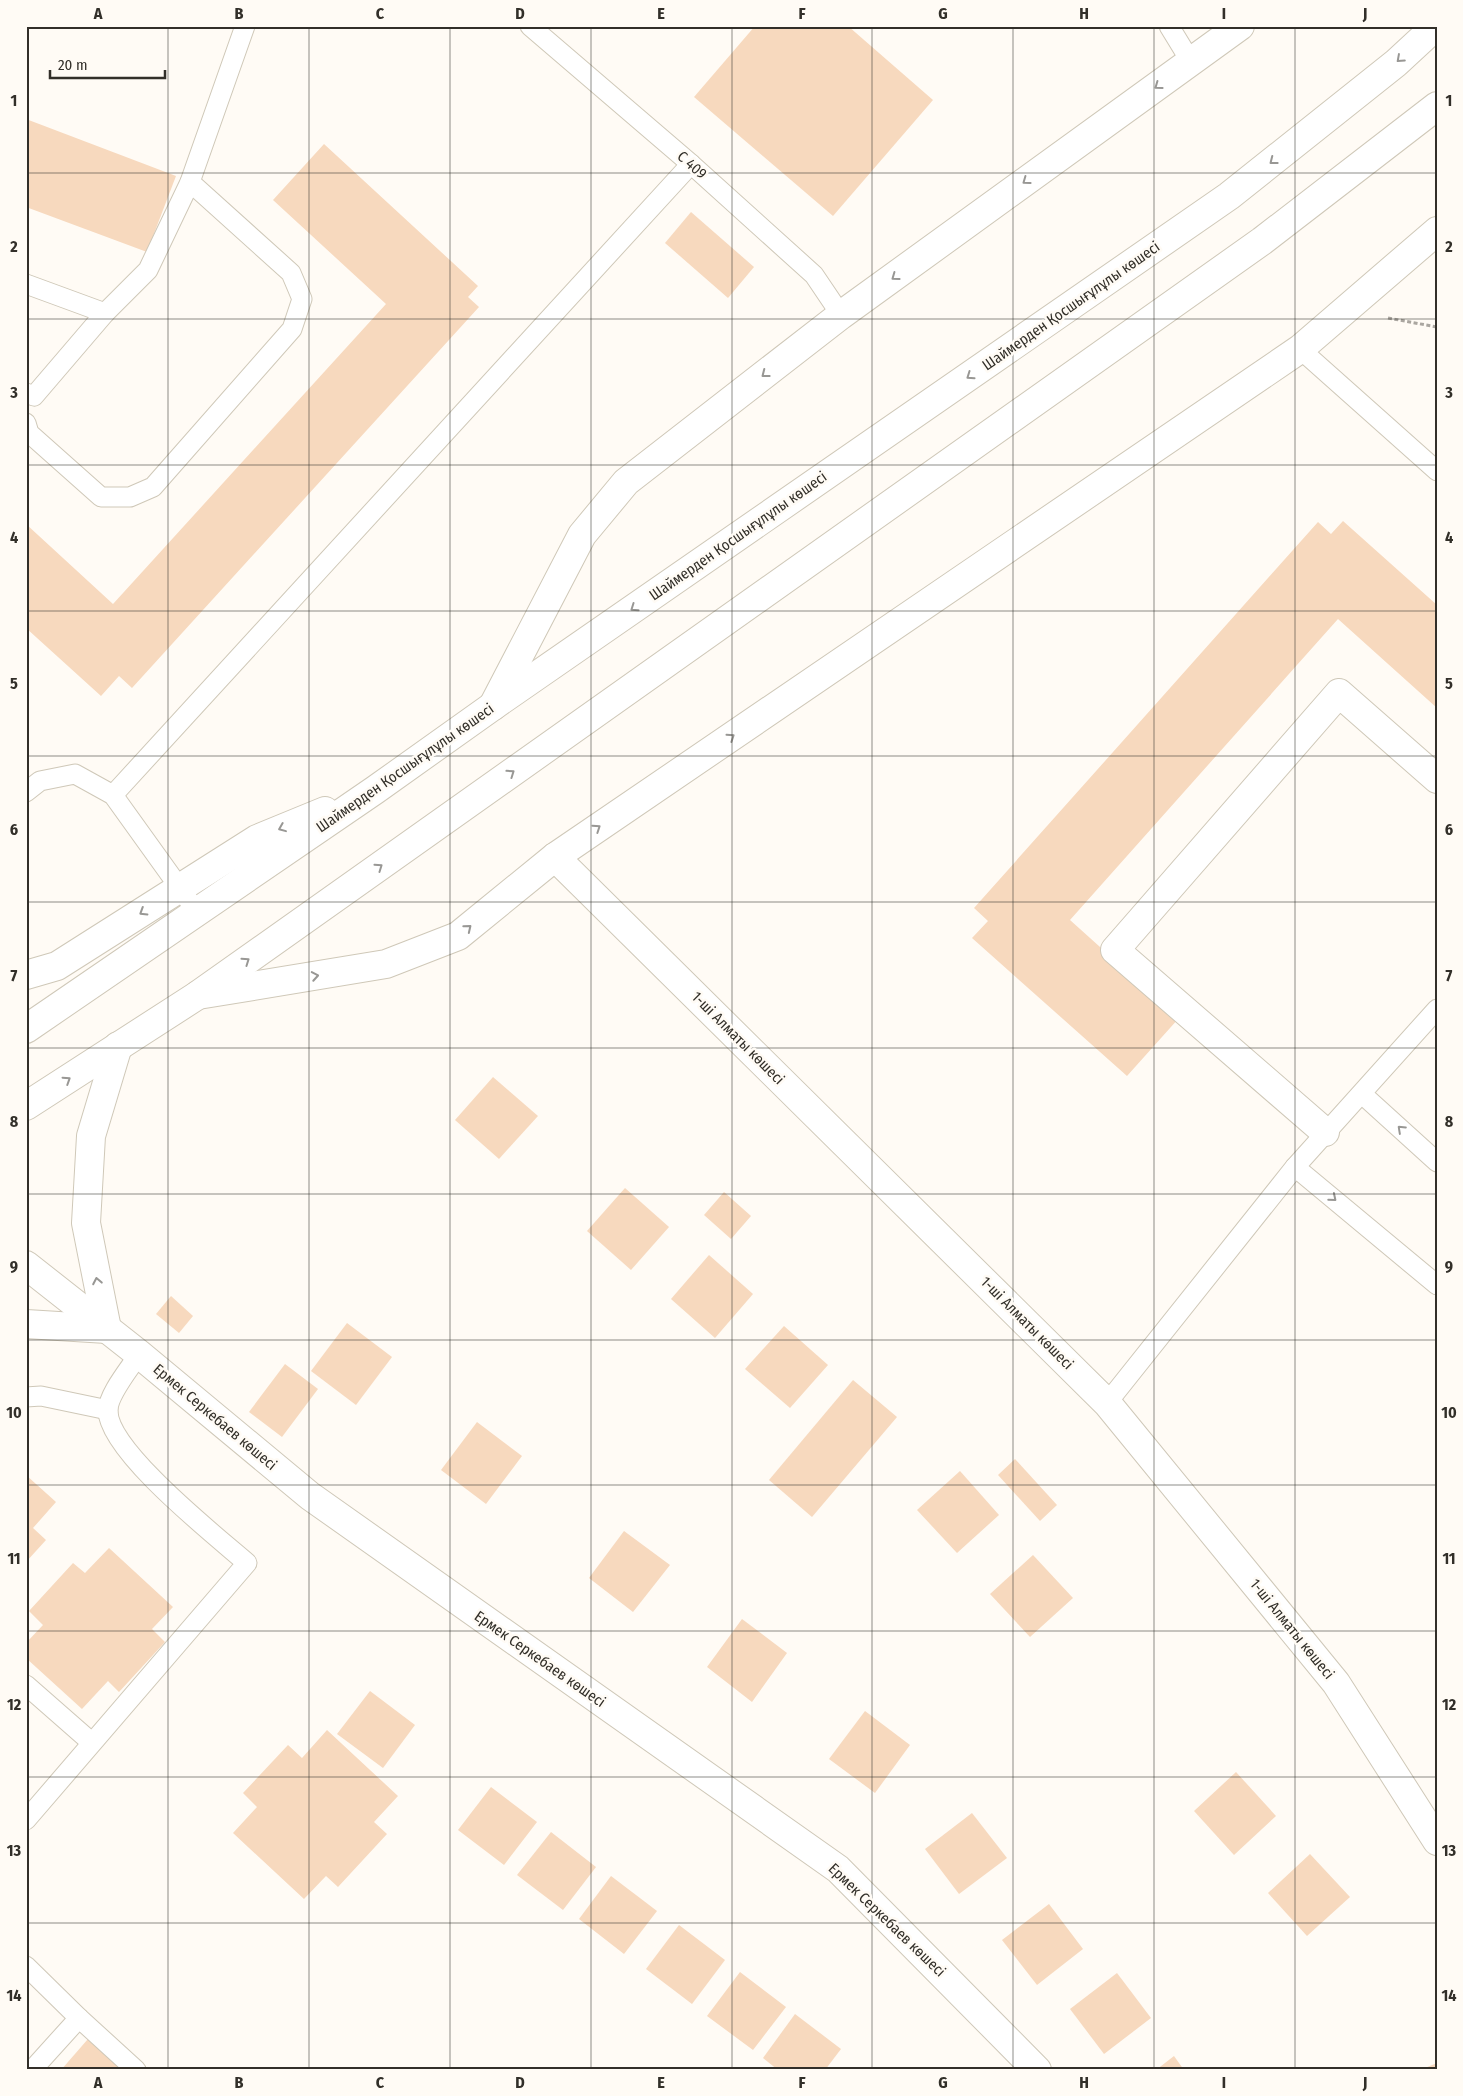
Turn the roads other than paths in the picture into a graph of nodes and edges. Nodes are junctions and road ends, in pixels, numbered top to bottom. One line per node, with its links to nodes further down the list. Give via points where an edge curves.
1 (245, 26): 9 (lane)
2 (530, 26): 8 (lane, С 409)
3 (1169, 26): 6 (lane)
4 (1240, 26): 6 (street)
5 (1436, 26): 18 (street, Шаймерден Қосшығұлұлы көшесі, one-way to 18, via 1396,63 1229,196)
6 (1191, 62): 13 (street, one-way to 13)
7 (1437, 106): 27 (street, one-way to 7, via 1262,241)
8 (691, 164): 13 (lane, С 409, via 814,275); 22 (lane)
9 (190, 182): 12 (lane, via 148,270); 16 (lane, via 291,273 302,299 292,329 153,487 130,497 101,497 29,433)
10 (1437, 231): 14 (street)
11 (26, 284): 12 (lane)
12 (105, 313): 15 (lane)
13 (842, 315): 18 (street, one-way to 18, via 626,482 582,535)
14 (1300, 349): 17 (lane); 23 (street, one-way to 14)
15 (29, 400)
16 (26, 423)
17 (1437, 471)
18 (493, 706): 20 (street, Шаймерден Қосшығұлұлы көшесі)
19 (1437, 779): 33 (street, via 1339,692 1115,950)
20 (375, 790): 24 (street, one-way to 24, via 257,838); 25 (street, Шаймерден Қосшығұлұлы көшесі)
21 (26, 792): 22 (lane, via 40,781 75,774)
22 (113, 794): 24 (lane)
23 (555, 857): 27 (street, one-way to 23, via 386,964 458,936); 42 (street, 1-ші Алматы көшесі)
24 (180, 889): 25 (lane); 26 (street, one-way to 26, via 57,966)
25 (197, 912): 29 (street, Шаймерден Қосшығұлұлы көшесі)
26 (26, 975)
27 (198, 995): 30 (street)
28 (1437, 1009): 31 (lane)
29 (26, 1029)
30 (118, 1046): 32 (street, one-way to 30); 39 (street, one-way to 30, via 86,1223 91,1136)
31 (1362, 1094): 33 (lane); 34 (lane, one-way to 31)
32 (26, 1106)
33 (1325, 1132): 35 (lane)
34 (1437, 1162)
35 (1295, 1167): 37 (lane, one-way to 37); 42 (lane)
36 (26, 1265): 39 (street, Ермек Серкебаев көшесі)
37 (1437, 1284)
38 (26, 1324): 39 (street)
39 (107, 1329): 40 (street, Ермек Серкебаев көшесі)
40 (139, 1354): 43 (lane, via 112,1397); 52 (street, Ермек Серкебаев көшесі, via 310,1496 838,1869)
41 (26, 1397): 43 (lane, via 41,1396)
42 (1107, 1402): 47 (street, 1-ші Алматы көшесі, via 1336,1683)
43 (108, 1410): 45 (lane, via 112,1425 128,1452 247,1563)
44 (26, 1685): 45 (lane)
45 (91, 1742): 46 (lane)
46 (26, 1820)
47 (1437, 1841)
48 (26, 1966): 49 (lane)
49 (79, 2018): 50 (lane); 51 (lane)
50 (32, 2070)
51 (136, 2070)
52 (1037, 2070)

